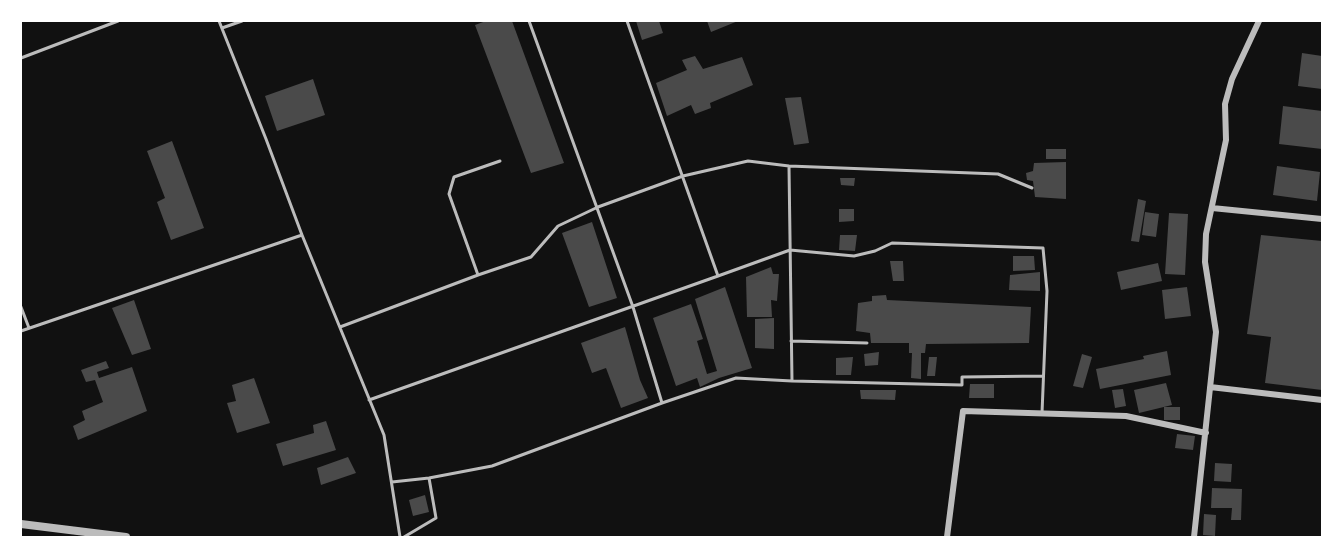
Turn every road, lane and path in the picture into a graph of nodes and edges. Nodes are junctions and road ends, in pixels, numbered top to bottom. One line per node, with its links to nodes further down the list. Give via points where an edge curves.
1 (118, 21): 8 (lane)
2 (219, 21): 7 (lane)
3 (242, 21): 7 (lane)
4 (529, 21): 13 (lane)
5 (627, 21): 11 (lane)
6 (1259, 21): 14 (street, via 1225,104 1226,140)
7 (222, 28): 16 (lane)
8 (21, 58)
9 (500, 161): 18 (lane, via 454,177 449,194)
10 (789, 166): 11 (lane, via 748,161); 12 (lane, via 998,174); 17 (lane)
11 (683, 176): 13 (lane); 19 (lane)
12 (1032, 188)
13 (598, 207): 18 (lane, via 558,226 531,256); 21 (lane)
14 (1212, 208): 15 (street); 29 (street, via 1205,262 1216,332)
15 (1322, 219)
16 (302, 235): 22 (lane); 23 (lane)
17 (790, 250): 19 (lane); 25 (lane); 27 (lane, via 854,256 892,243 1043,248 1047,291)
18 (478, 275): 22 (lane)
19 (718, 276): 21 (lane)
20 (21, 307): 23 (lane)
21 (633, 307): 30 (lane); 32 (lane)
22 (340, 327): 30 (lane)
23 (29, 328): 24 (lane)
24 (21, 332)
25 (792, 341): 26 (lane); 28 (lane)
26 (867, 343)
27 (1043, 376): 28 (lane, via 962,377 962,385); 33 (lane)
28 (792, 381): 32 (lane, via 736,378)
29 (1210, 387): 31 (street); 34 (street)
30 (369, 400): 36 (lane, via 384,435)
31 (1322, 400)
32 (662, 403): 35 (lane, via 492,466)
33 (1042, 413): 34 (street, via 1126,416); 42 (street, via 963,411)
34 (1206, 433): 43 (street)
35 (429, 478): 36 (lane); 41 (lane, via 436,518)
36 (392, 482): 40 (lane)
37 (21, 524): 38 (street)
38 (56, 533): 39 (street)
39 (126, 537)
40 (400, 537)
41 (404, 537)
42 (947, 537)
43 (1194, 537)

